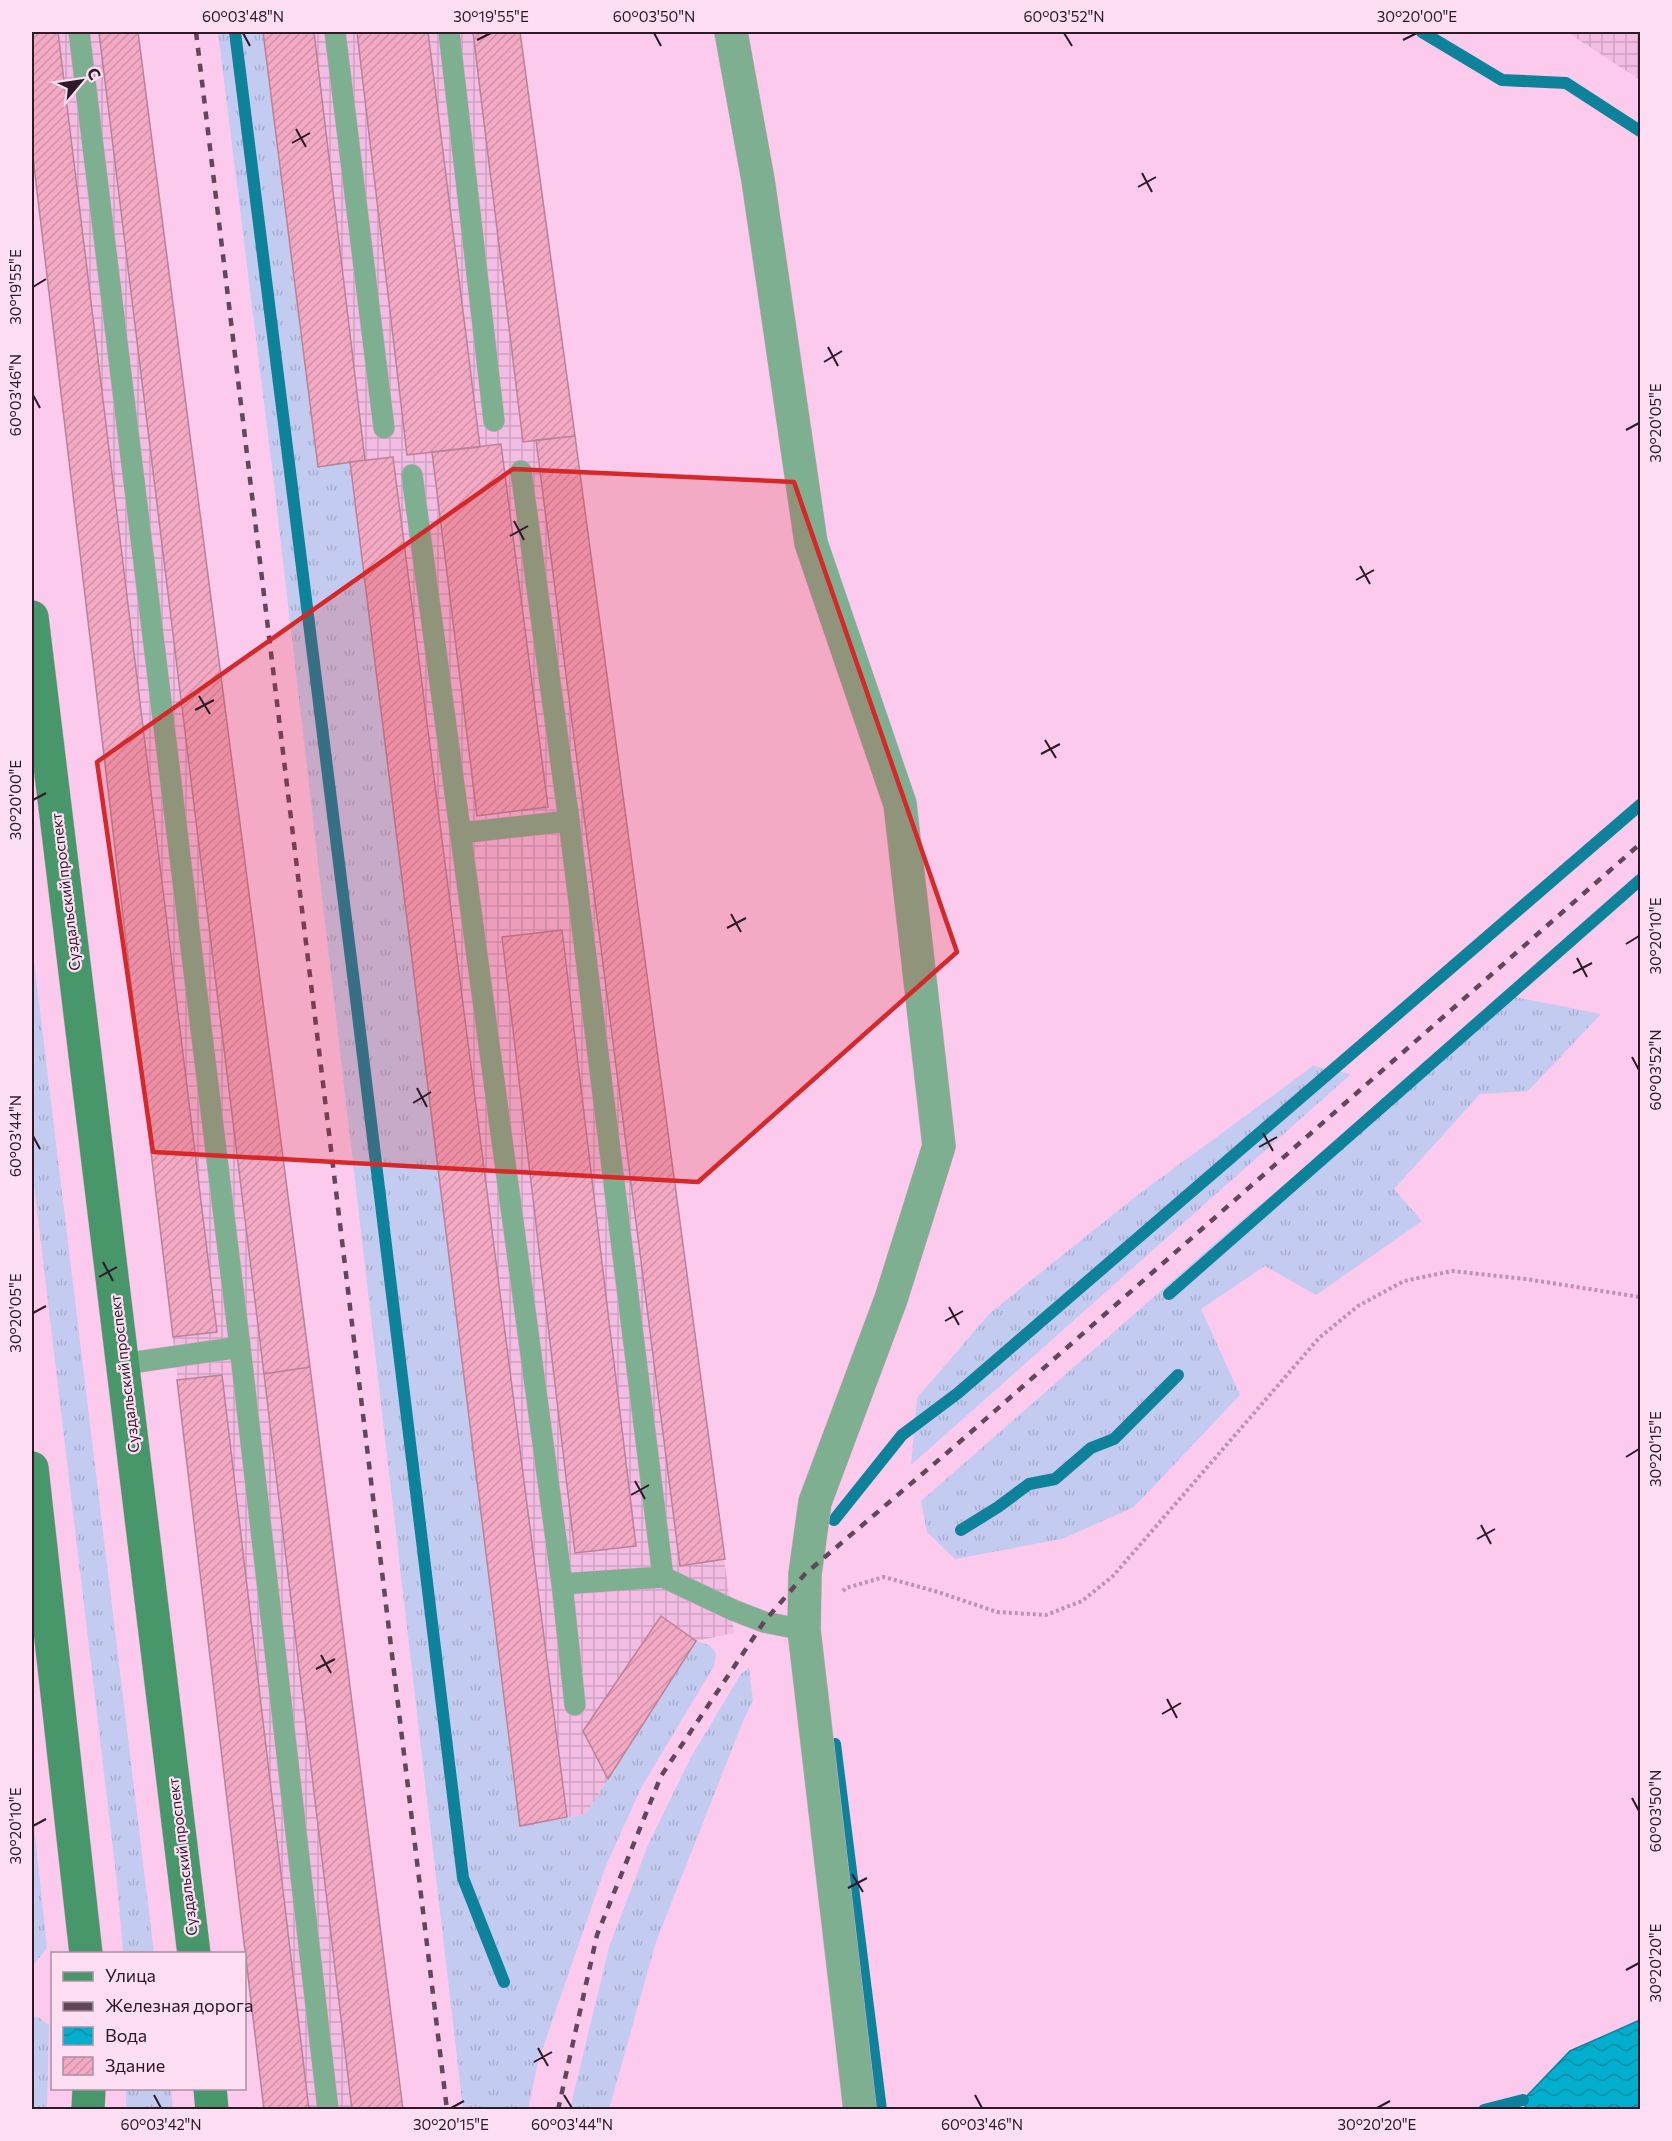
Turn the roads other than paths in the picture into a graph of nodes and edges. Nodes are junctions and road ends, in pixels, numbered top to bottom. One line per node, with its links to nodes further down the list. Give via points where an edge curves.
1 (79, 32): 12 (lane)
2 (335, 32): 6 (lane)
3 (449, 32): 5 (lane)
4 (731, 32): 17 (street, via 758,180 811,543 900,804 939,1146 891,1299 815,1502 805,1574)
5 (494, 421)
6 (384, 428)
7 (521, 471): 10 (lane)
8 (412, 475): 11 (lane)
9 (32, 617): 13 (main road, Суздальский проспект)
10 (569, 821): 11 (lane); 15 (lane)
11 (460, 833): 16 (lane)
12 (240, 1347): 13 (lane); 25 (lane)
13 (123, 1364): 20 (main road, Суздальский проспект)
14 (32, 1468): 19 (main road)
15 (663, 1577): 16 (lane); 17 (lane, via 764,1622)
16 (562, 1584): 18 (lane)
17 (804, 1630): 26 (street)
18 (575, 1705)
19 (86, 1952)
20 (194, 1952)
21 (89, 2090): 23 (main road)
22 (210, 2090): 24 (main road)
23 (88, 2109)
24 (212, 2109)
25 (328, 2109)
26 (860, 2109)

